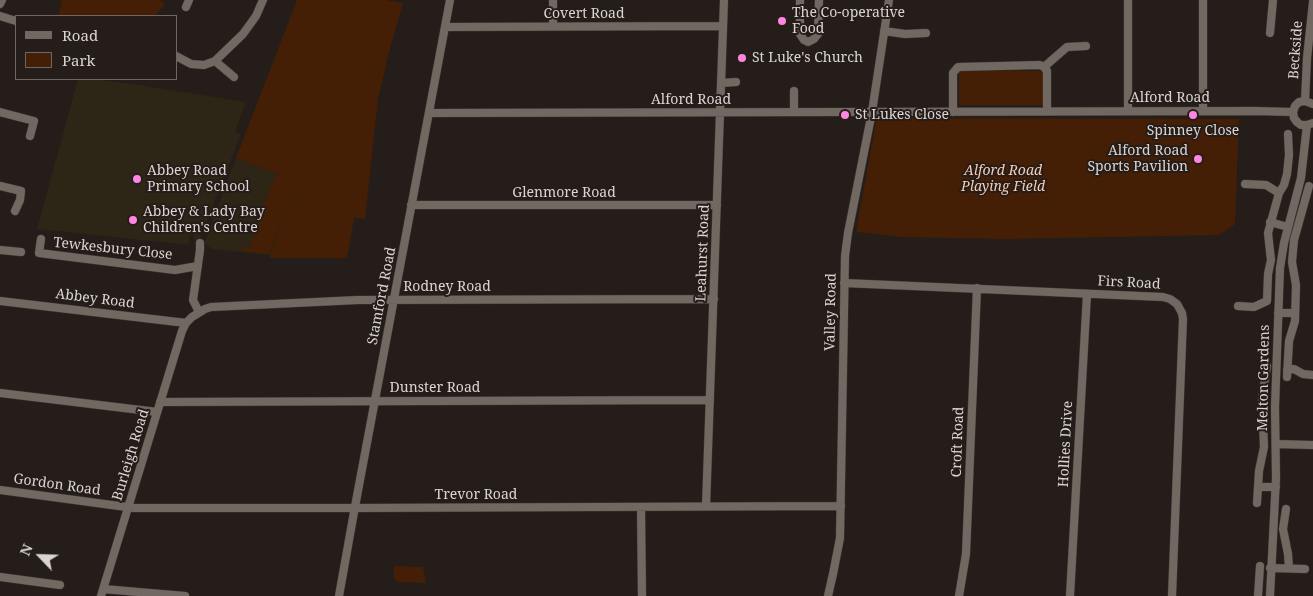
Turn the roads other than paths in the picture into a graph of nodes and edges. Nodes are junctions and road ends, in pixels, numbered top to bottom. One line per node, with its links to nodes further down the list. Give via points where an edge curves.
1 (2, 0): 13 (street)
2 (262, 0): 24 (street, via 256,16 243,34)
3 (450, 0): 18 (street, Stamford Road)
4 (553, 0): 16 (street)
5 (724, 0): 17 (street, Leahurst Road)
6 (800, 0): 7 (street, via 800,34 808,42 818,34)
7 (818, 0)
8 (889, 0): 19 (street, Valley Road)
9 (1128, 0): 32 (street)
10 (1203, 0): 33 (street)
11 (1273, 0): 21 (street)
12 (1313, 2): 30 (street, Beckside, via 1307,58)
13 (0, 4)
14 (0, 16): 15 (street)
15 (15, 21)
16 (553, 26): 17 (street, Covert Road); 18 (street, Covert Road)
17 (723, 26): 28 (street, Leahurst Road)
18 (445, 27): 40 (street, Stamford Road)
19 (884, 31): 20 (street); 37 (street, Valley Road)
20 (926, 33)
21 (1270, 33)
22 (1086, 46): 25 (street, via 1067,47)
23 (178, 57): 24 (street, via 204,66)
24 (215, 61): 26 (street)
25 (1044, 67): 31 (street, via 1047,71); 38 (street, via 958,67 953,73)
26 (234, 77)
27 (736, 82): 28 (street)
28 (721, 83): 35 (street, Leahurst Road)
29 (794, 91): 36 (street)
30 (1309, 102): 39 (street, via 1299,102)
31 (1047, 111): 32 (street, Alford Road); 38 (street, Alford Road)
32 (1128, 111): 33 (street, Alford Road)
33 (1203, 111): 39 (street, Alford Road)
34 (0, 112): 43 (street, via 34,121)
35 (720, 112): 36 (street, Alford Road); 40 (street, Alford Road); 48 (street, Leahurst Road)
36 (794, 112): 37 (street, Alford Road)
37 (872, 112): 38 (street, Alford Road); 58 (street, Valley Road, via 848,233)
38 (953, 112)
39 (1293, 112): 41 (street, via 1301,125)
40 (429, 113): 49 (street, Stamford Road)
41 (1310, 124): 52 (street, Melton Gardens)
42 (1288, 134): 47 (street, Melton Gardens, via 1287,174)
43 (30, 136)
44 (1245, 184): 47 (street, via 1266,185)
45 (0, 186): 50 (street, via 21,191)
46 (1309, 186): 67 (street, Melton Gardens, via 1294,240 1292,262)
47 (1279, 193): 51 (street, Melton Gardens)
48 (717, 205): 49 (street, Glenmore Road); 61 (street, Leahurst Road)
49 (411, 206): 62 (street, Stamford Road)
50 (15, 211)
51 (1270, 222): 52 (street); 64 (street, Melton Gardens, via 1267,301 1254,307)
52 (1288, 227): 66 (street, Melton Gardens, via 1280,268)
53 (41, 239): 57 (street, Tewkesbury Close, via 39,253 175,270)
54 (200, 243): 57 (street)
55 (0, 250): 56 (street)
56 (21, 252)
57 (198, 266): 65 (street, via 193,300)
58 (844, 283): 59 (street, Firs Road); 84 (street, Valley Road)
59 (977, 288): 60 (street, Firs Road); 100 (street, Croft Road, via 966,554)
60 (1087, 294): 101 (street, Hollies Drive); 102 (street, Firs Road, via 1163,297 1177,304 1182,313)
61 (714, 299): 62 (street, Rodney Road); 72 (street, Leahurst Road)
62 (394, 300): 65 (street, Rodney Road, via 211,307); 73 (street, Stamford Road)
63 (0, 301): 68 (street, Abbey Road)
64 (1238, 306)
65 (199, 312): 68 (street, Rodney Road)
66 (1278, 312): 67 (street, Melton Gardens); 76 (street, Melton Gardens)
67 (1296, 313): 70 (street, Melton Gardens, via 1289,342 1287,374 1294,369)
68 (186, 323): 74 (street, Burleigh Road)
69 (1267, 366): 78 (street, Melton Gardens, via 1262,399 1264,447)
70 (1313, 375)
71 (0, 393): 75 (street)
72 (710, 400): 73 (street, Dunster Road); 83 (street, Leahurst Road)
73 (375, 401): 74 (street, Dunster Road); 87 (street, Stamford Road)
74 (160, 402): 75 (street, Burleigh Road)
75 (157, 412): 85 (street, Burleigh Road)
76 (1276, 444): 77 (street, Melton Gardens); 79 (street, Melton Gardens)
77 (1312, 445)
78 (1258, 487): 79 (street); 81 (street, Melton Gardens)
79 (1276, 487): 90 (street, Melton Gardens)
80 (0, 490): 82 (street, Gordon Road)
81 (1258, 503)
82 (111, 505): 85 (street, Trevor Road)
83 (706, 506): 84 (street, Trevor Road); 86 (street, Trevor Road)
84 (841, 506): 99 (street, Valley Road, via 840,538)
85 (128, 507): 87 (street, Trevor Road); 95 (street, Burleigh Road)
86 (641, 507): 87 (street, Trevor Road); 98 (street)
87 (354, 508): 97 (street, Stamford Road)
88 (1286, 509): 91 (street, via 1283,529)
89 (1260, 566): 103 (street)
90 (1270, 568): 91 (street); 104 (street, Melton Gardens)
91 (1288, 568): 92 (street)
92 (1305, 569)
93 (0, 578): 94 (street)
94 (60, 586)
95 (102, 593): 96 (street)
96 (185, 596)
97 (339, 596)
98 (642, 596)
99 (828, 596)
100 (959, 596)
101 (1070, 596)
102 (1172, 596)
103 (1258, 596)
104 (1270, 596)

